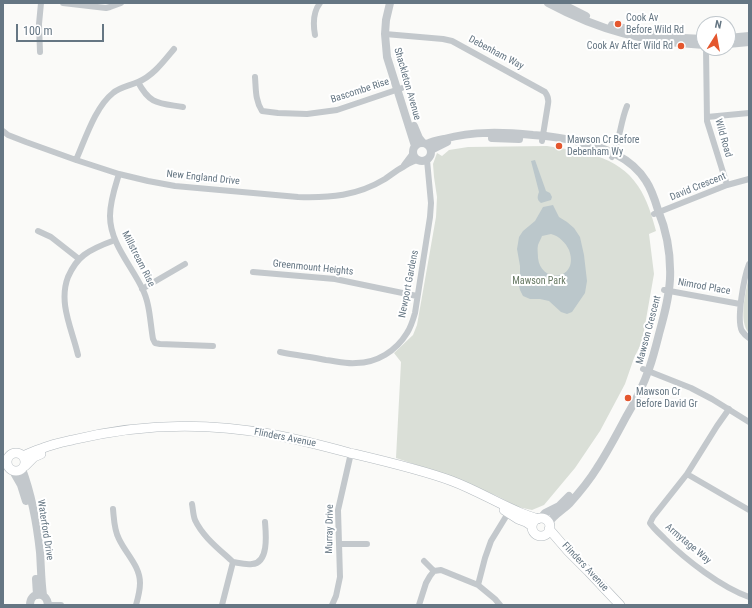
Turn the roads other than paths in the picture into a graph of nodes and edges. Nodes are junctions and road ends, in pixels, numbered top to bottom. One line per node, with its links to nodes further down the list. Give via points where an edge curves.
1 (41, 3): 18 (street)
2 (63, 3): 3 (street, via 106,8)
3 (121, 3)
4 (320, 3): 10 (street, via 313,25)
5 (390, 3): 9 (street, Shackleton Avenue, via 386,20)
6 (395, 3): 9 (street, Shackleton Avenue)
7 (548, 3): 8 (street)
8 (559, 5): 13 (street, via 621,28 658,36); 16 (street, via 579,19 623,34 665,42)
9 (388, 34): 22 (street, Shackleton Avenue, via 387,56); 28 (street, Debenham Way, via 452,41 545,92 549,100)
10 (315, 35)
11 (749, 36): 12 (street)
12 (736, 37)
13 (696, 38)
14 (749, 42): 15 (street)
15 (736, 43)
16 (696, 44)
17 (174, 49): 21 (street, via 155,71)
18 (40, 52)
19 (706, 56): 26 (street, Wild Road)
20 (255, 77): 22 (street, Bascombe Rise, via 258,104 262,111 278,113 307,114 337,110)
21 (138, 82): 24 (street, via 145,93 156,102); 31 (street, via 121,88 108,97 96,116)
22 (400, 89): 29 (street, Shackleton Avenue)
23 (627, 106): 30 (street)
24 (183, 108)
25 (749, 113): 26 (street)
26 (707, 117): 34 (street, Wild Road)
27 (3, 131): 31 (street, New England Drive)
28 (542, 138): 29 (street, Mawson Crescent, via 472,138 448,142); 30 (street, Mawson Crescent)
29 (422, 152): 32 (street, New England Drive, via 372,186 336,197 318,198 175,186); 44 (street, Newport Gardens, via 428,170 431,203)
30 (613, 155): 35 (street, Mawson Crescent, via 643,186)
31 (76, 160): 32 (street, New England Drive)
32 (119, 174): 37 (street, Millstream Rise, via 110,210)
33 (749, 179): 34 (street, David Crescent)
34 (727, 185): 35 (street, David Crescent)
35 (657, 214): 43 (street, Mawson Crescent, via 664,251)
36 (38, 231): 38 (street, via 51,237)
37 (114, 240): 38 (street); 42 (street, Millstream Rise)
38 (79, 259): 49 (street, via 67,280 64,293 66,313)
39 (185, 264): 42 (street)
40 (749, 264): 45 (street, Nimrod Place)
41 (253, 272): 44 (street, Greenmount Heights, via 335,279)
42 (142, 289): 47 (street, Millstream Rise, via 155,343)
43 (666, 291): 45 (street, Nimrod Place); 50 (street, Mawson Crescent)
44 (417, 296): 48 (street, Newport Gardens, via 415,313 407,334 393,350 378,359 348,363)
45 (740, 304): 46 (street, Nimrod Place, via 742,332)
46 (749, 338)
47 (213, 346)
48 (280, 352)
49 (78, 355)
50 (646, 370): 51 (street, via 691,388); 61 (street, Mawson Crescent, via 593,464 569,496); 63 (street, Mawson Crescent, via 631,408 597,468 575,497 551,520)
51 (729, 409): 52 (street); 56 (street, Armytage Way)
52 (749, 422)
53 (23, 456): 54 (main road, Flinders Avenue, via 49,446 102,433 150,427 249,431 300,440); 55 (main road, via 26,462); 55 (main road, Flinders Avenue, via 14,452 9,456)
54 (350, 456): 55 (main road, Flinders Avenue, via 249,436 164,432 116,436 78,444 39,455); 59 (main road, Flinders Avenue, via 429,473 454,482); 64 (street, Murray Drive, via 338,510)
55 (12, 467): 70 (street, Waterford Drive, via 28,490 37,526)
56 (687, 474): 60 (street); 71 (street, Armytage Way, via 650,523 687,559 722,584)
57 (192, 504): 67 (street, via 194,518 205,535)
58 (113, 509): 75 (street, via 119,539 139,576)
59 (509, 510): 61 (main road, Flinders Avenue); 69 (street, via 491,541)
60 (749, 510)
61 (537, 521): 63 (main road, via 545,520); 63 (main road, via 533,531 536,535 542,536)
62 (265, 522): 67 (street, via 266,541 259,562 251,565)
63 (548, 529): 80 (main road, Flinders Avenue, via 552,539); 81 (main road, Flinders Avenue)
64 (339, 544): 65 (street); 77 (street, Murray Drive, via 340,577)
65 (368, 544)
66 (424, 561): 68 (street)
67 (233, 562): 76 (street)
68 (434, 572): 69 (street, via 441,570); 78 (street, via 426,583)
69 (478, 585): 79 (street)
70 (40, 595): 72 (street, via 31,599); 73 (street, via 47,599)
71 (749, 596)
72 (30, 605)
73 (48, 605): 74 (street)
74 (61, 605)
75 (136, 605)
76 (222, 605)
77 (332, 605)
78 (419, 605)
79 (500, 605)
80 (612, 605)
81 (620, 605)

